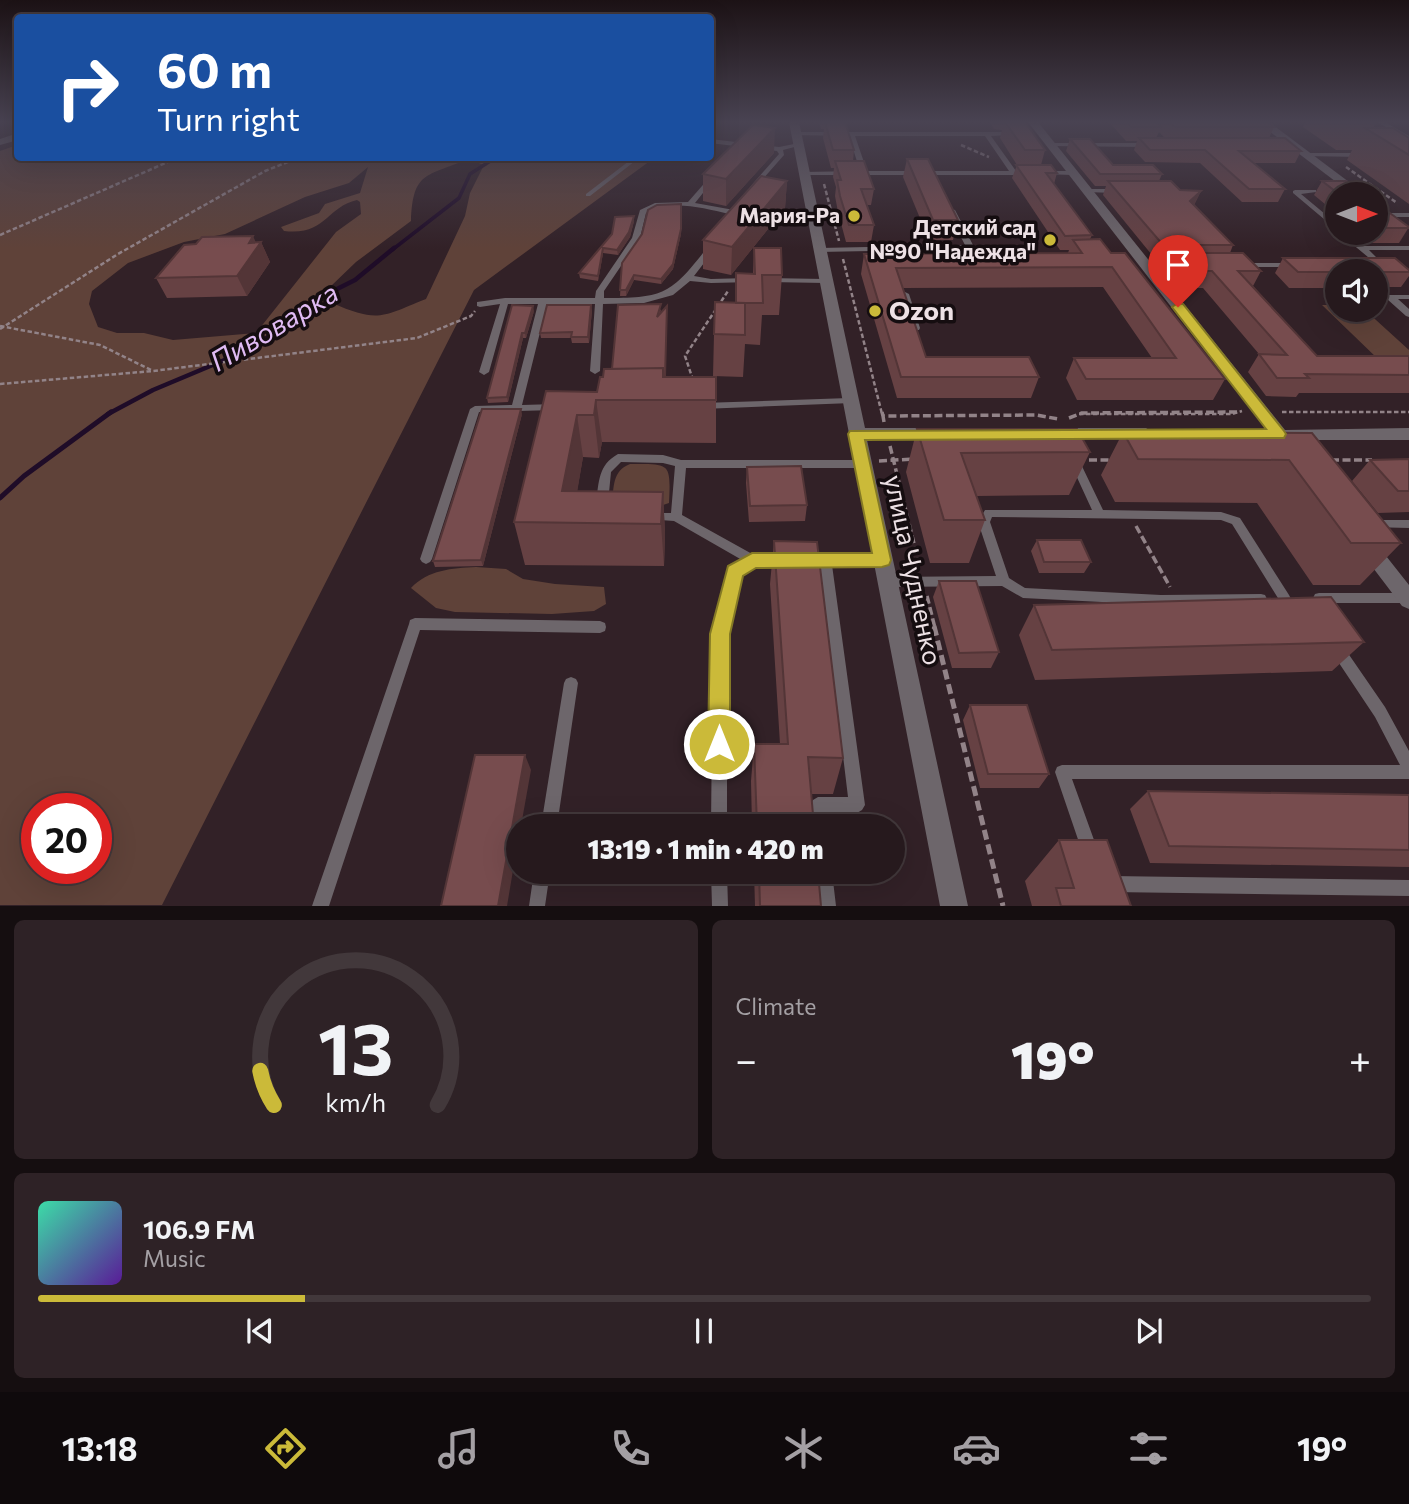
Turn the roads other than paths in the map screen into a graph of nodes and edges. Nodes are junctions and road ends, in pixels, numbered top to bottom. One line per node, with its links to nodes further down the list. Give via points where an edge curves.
1 (628, 164): 20 (lane)
2 (773, 164): 19 (lane)
3 (802, 164): 9 (street, улица Чудненко)
4 (861, 164): 10 (lane)
5 (1008, 164): 12 (lane)
6 (1066, 164): 13 (street)
7 (1319, 164): 14 (street)
8 (716, 173): 23 (lane)
9 (804, 173): 10 (lane); 35 (street, улица Чудненко)
10 (864, 173): 11 (lane)
11 (932, 173): 12 (lane); 15 (lane)
12 (1014, 173): 13 (lane)
13 (1073, 173): 16 (street)
14 (1343, 182)
15 (938, 185)
16 (1087, 191): 17 (lane); 36 (street)
17 (1125, 191)
18 (1314, 191): 28 (lane, via 1296,192)
19 (748, 193)
20 (588, 195)
21 (944, 196): 35 (lane, via 970,247 964,250)
22 (739, 203): 24 (lane)
23 (691, 204): 24 (lane); 47 (lane, via 648,208 636,238 600,291)
24 (731, 212): 29 (lane, via 736,218)
25 (1388, 215): 26 (lane)
26 (1409, 215)
27 (1388, 216): 30 (street)
28 (1325, 217)
29 (728, 228)
30 (1409, 231)
31 (1358, 245): 33 (lane)
32 (712, 248): 41 (lane)
33 (1362, 248): 34 (lane); 37 (lane)
34 (1409, 248)
35 (819, 250): 42 (street, улица Чудненко)
36 (1134, 257): 38 (lane); 61 (street)
37 (1377, 259)
38 (1187, 265)
39 (1229, 265): 40 (lane)
40 (1298, 265)
41 (688, 278): 42 (lane); 47 (lane, via 659,298)
42 (825, 281): 53 (street, улица Чудненко)
43 (905, 294): 50 (lane)
44 (1409, 297): 49 (lane, via 1390,297)
45 (505, 301): 46 (lane); 48 (lane); 52 (lane)
46 (543, 301): 47 (lane); 56 (lane)
47 (600, 301): 51 (lane)
48 (480, 304)
49 (1409, 314)
50 (922, 345)
51 (595, 371)
52 (484, 372)
53 (849, 401): 54 (lane); 57 (street, улица Чудненко)
54 (694, 406)
55 (571, 407): 56 (lane)
56 (516, 408): 73 (lane, via 475,409)
57 (856, 434): 58 (street); 66 (street, улица Чудненко)
58 (954, 434)
59 (1167, 434): 63 (street)
60 (1259, 434): 61 (street)
61 (1279, 434): 62 (street); 64 (street)
62 (1409, 434)
63 (1064, 444): 67 (lane)
64 (1299, 460)
65 (681, 464): 66 (lane); 68 (lane, via 663,458 618,458 606,471 601,503); 70 (lane)
66 (862, 464): 76 (street, улица Чудненко)
67 (1100, 514): 77 (lane, via 989,513 984,522); 78 (lane, via 1221,516 1236,521)
68 (611, 515)
69 (637, 516): 70 (lane)
70 (676, 517): 74 (lane)
71 (1409, 524): 72 (lane)
72 (1359, 529): 79 (street)
73 (426, 559)
74 (752, 560): 75 (lane); 86 (lane, via 734,572 720,634)
75 (825, 560): 76 (lane); 87 (lane, via 858,805 818,805)
76 (884, 571): 77 (lane, via 924,582); 97 (street, улица Чудненко)
77 (1003, 581): 78 (lane, via 1023,593)
78 (1285, 599): 79 (lane, via 1307,604)
79 (1408, 599)
80 (600, 626): 93 (lane, via 415,624)
81 (1326, 632): 83 (lane, via 1380,712)
82 (570, 682): 85 (lane)
83 (1409, 766)
84 (1409, 772): 91 (lane, via 1062,772)
85 (551, 814)
86 (719, 814)
87 (819, 814)
88 (540, 884): 94 (lane)
89 (719, 884): 95 (lane)
90 (825, 884): 96 (lane)
91 (1102, 884): 92 (lane); 98 (lane)
92 (1409, 888)
93 (320, 905)
94 (537, 905)
95 (719, 905)
96 (828, 905)
97 (954, 905)
98 (1110, 905)

